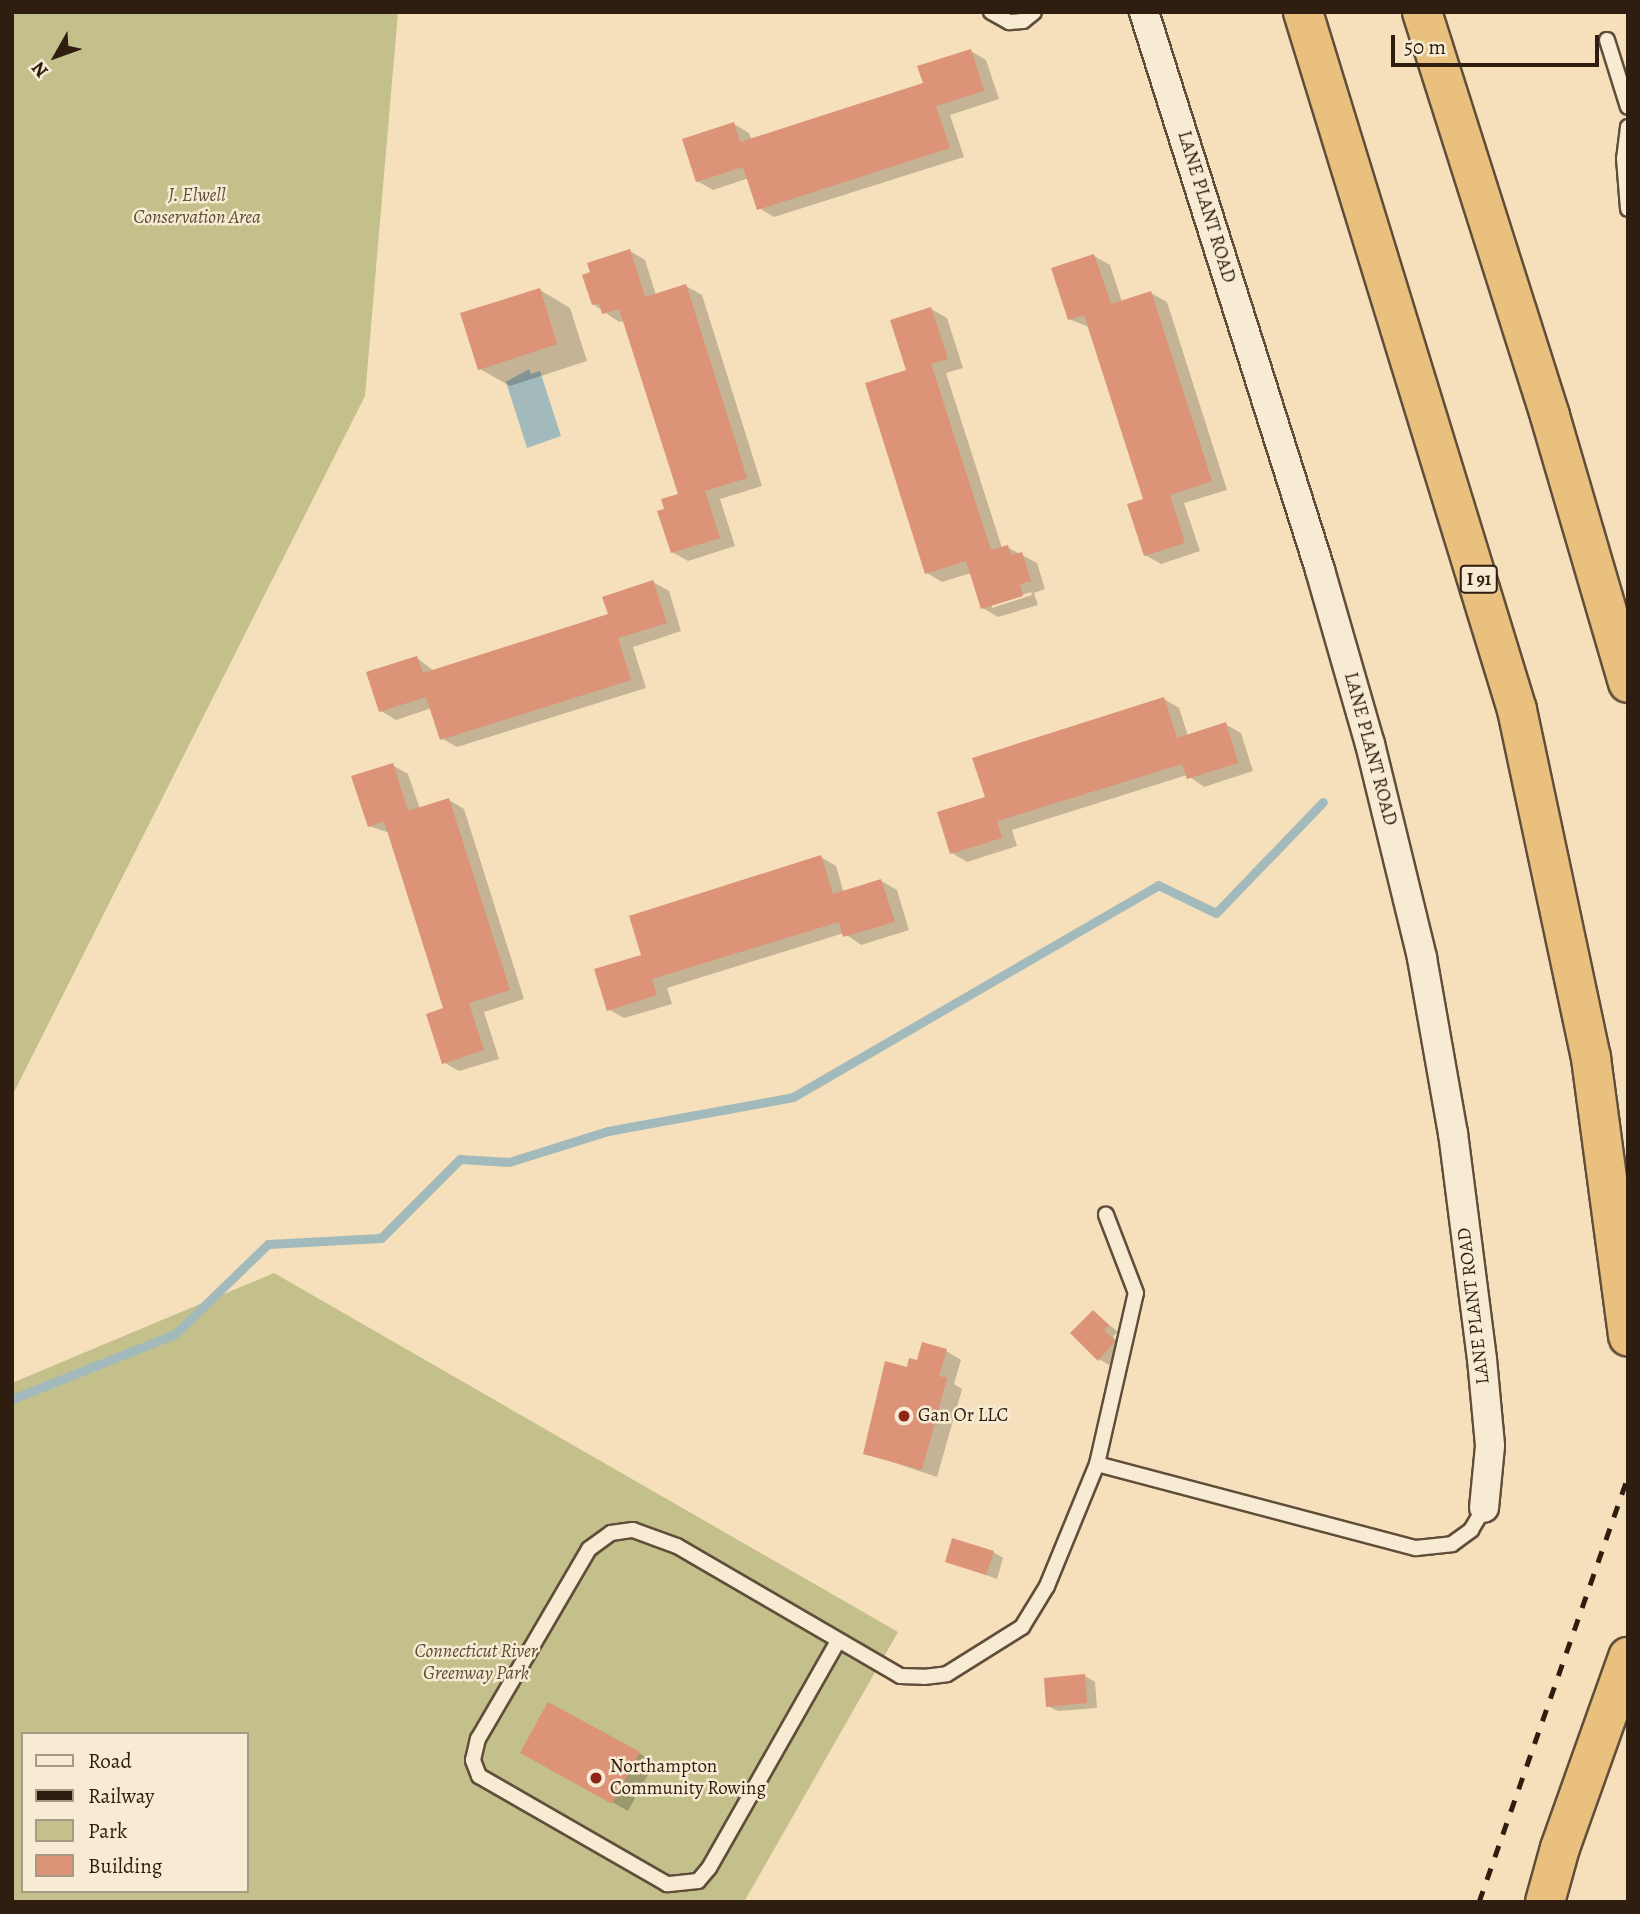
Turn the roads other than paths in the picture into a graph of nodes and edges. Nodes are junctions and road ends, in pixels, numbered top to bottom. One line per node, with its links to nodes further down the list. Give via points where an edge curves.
1 (991, 12): 2 (lane, via 1009,22 1023,21)
2 (1034, 12)
3 (1144, 12): 14 (street, LANE PLANT ROAD, via 1320,570 1370,744 1422,958 1453,1133 1482,1359 1490,1447)
4 (1303, 12): 12 (highway, I 91, via 1517,710 1555,875 1608,1158)
5 (1422, 12): 10 (highway, via 1550,416)
6 (1608, 40): 7 (lane)
7 (1628, 107)
8 (1628, 127): 9 (lane, via 1624,158)
9 (1628, 209)
10 (1628, 683)
11 (1106, 1215): 13 (lane, via 1136,1293)
12 (1628, 1337)
13 (1097, 1464): 14 (lane, via 1416,1548 1452,1545 1471,1530); 15 (lane, via 1047,1586 1022,1627 947,1674 925,1677 900,1676)
14 (1484, 1508)
15 (838, 1641): 15 (lane, via 677,1546 633,1530 611,1533 589,1549 478,1739 473,1760 479,1776 667,1884 698,1881)
16 (1628, 1657): 17 (highway)
17 (1545, 1902)

